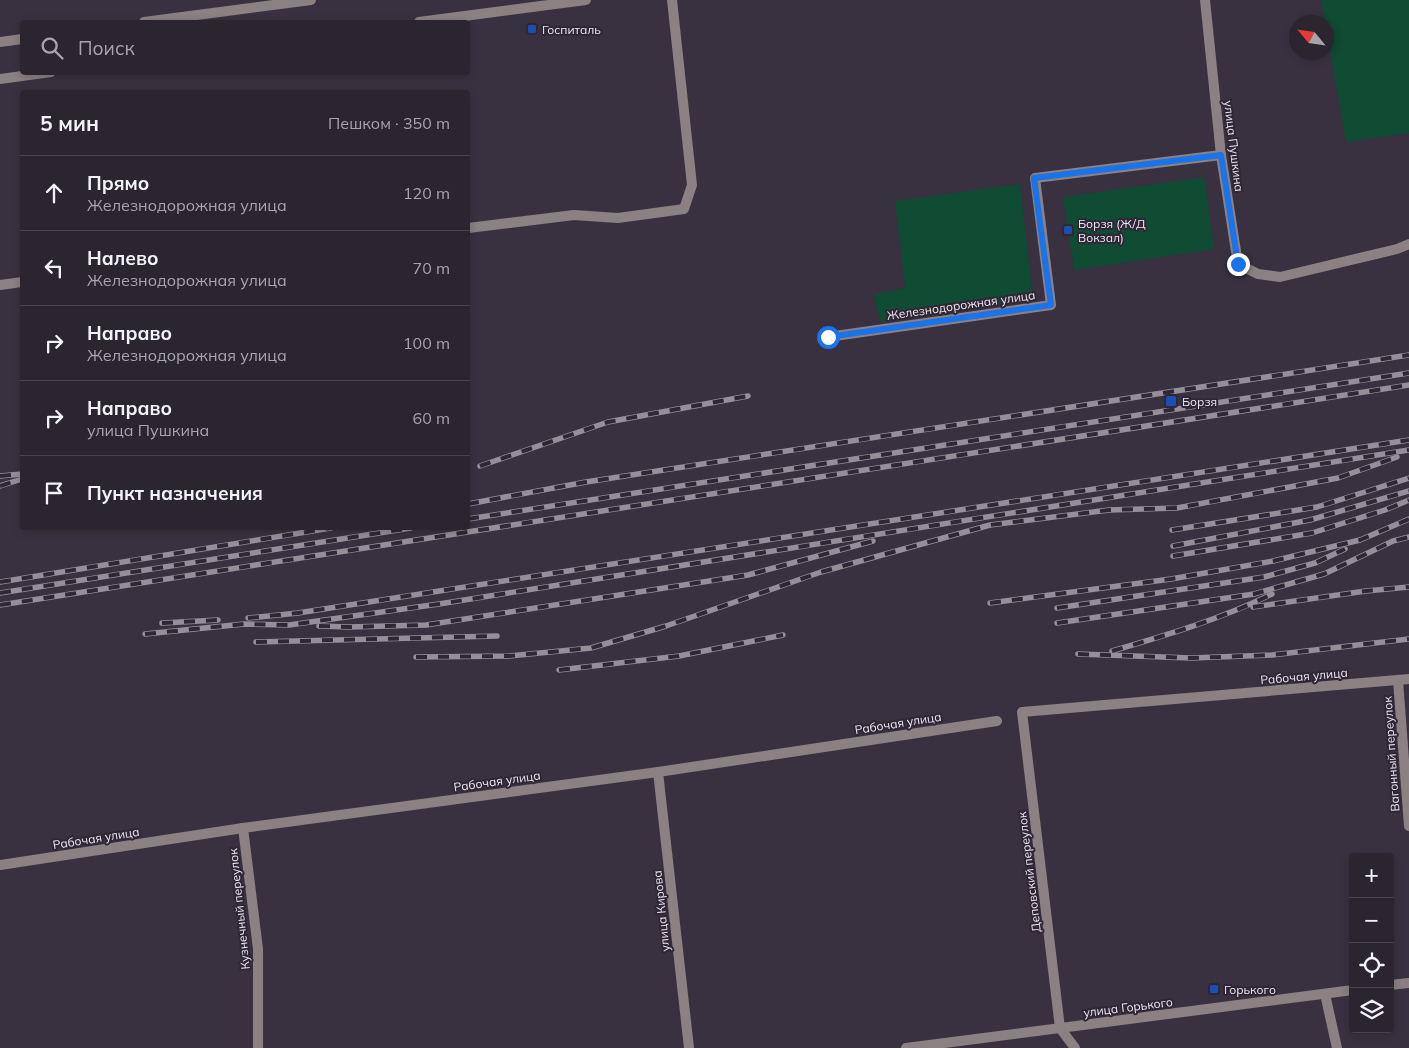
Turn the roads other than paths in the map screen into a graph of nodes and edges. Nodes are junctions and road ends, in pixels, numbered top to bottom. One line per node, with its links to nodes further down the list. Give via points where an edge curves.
1 (311, 0): 5 (street)
2 (586, 0): 6 (street)
3 (672, 0): 12 (street, via 692,185 684,209 618,218 574,215)
4 (1205, 0): 11 (street, улица Пушкина)
5 (159, 20)
6 (434, 20)
7 (20, 39): 8 (street)
8 (0, 42)
9 (29, 75): 10 (street)
10 (0, 79)
11 (1221, 155): 13 (street, улица Пушкина, via 1238,264 1258,274 1280,277); 16 (street, Железнодорожная улица, via 1034,178 1051,305)
12 (470, 228)
13 (1409, 244)
14 (20, 282): 15 (street)
15 (0, 285)
16 (828, 337)
17 (1404, 680): 18 (street, Рабочая улица); 21 (street, Вагонный переулок)
18 (1022, 712): 28 (street, Деповский переулок)
19 (997, 721): 20 (street, Рабочая улица)
20 (658, 772): 22 (street, Рабочая улица); 30 (street, улица Кирова)
21 (1409, 826)
22 (243, 828): 23 (street, Рабочая улица); 29 (street, Кузнечный переулок, via 258,949)
23 (0, 865)
24 (1409, 983): 25 (street)
25 (1394, 985)
26 (1349, 991): 27 (street, улица Горького)
27 (1325, 994): 28 (street, улица Горького); 33 (street)
28 (1060, 1028): 31 (street, улица Горького); 32 (street)
29 (258, 1048)
30 (689, 1048)
31 (906, 1048)
32 (1075, 1048)
33 (1337, 1048)

